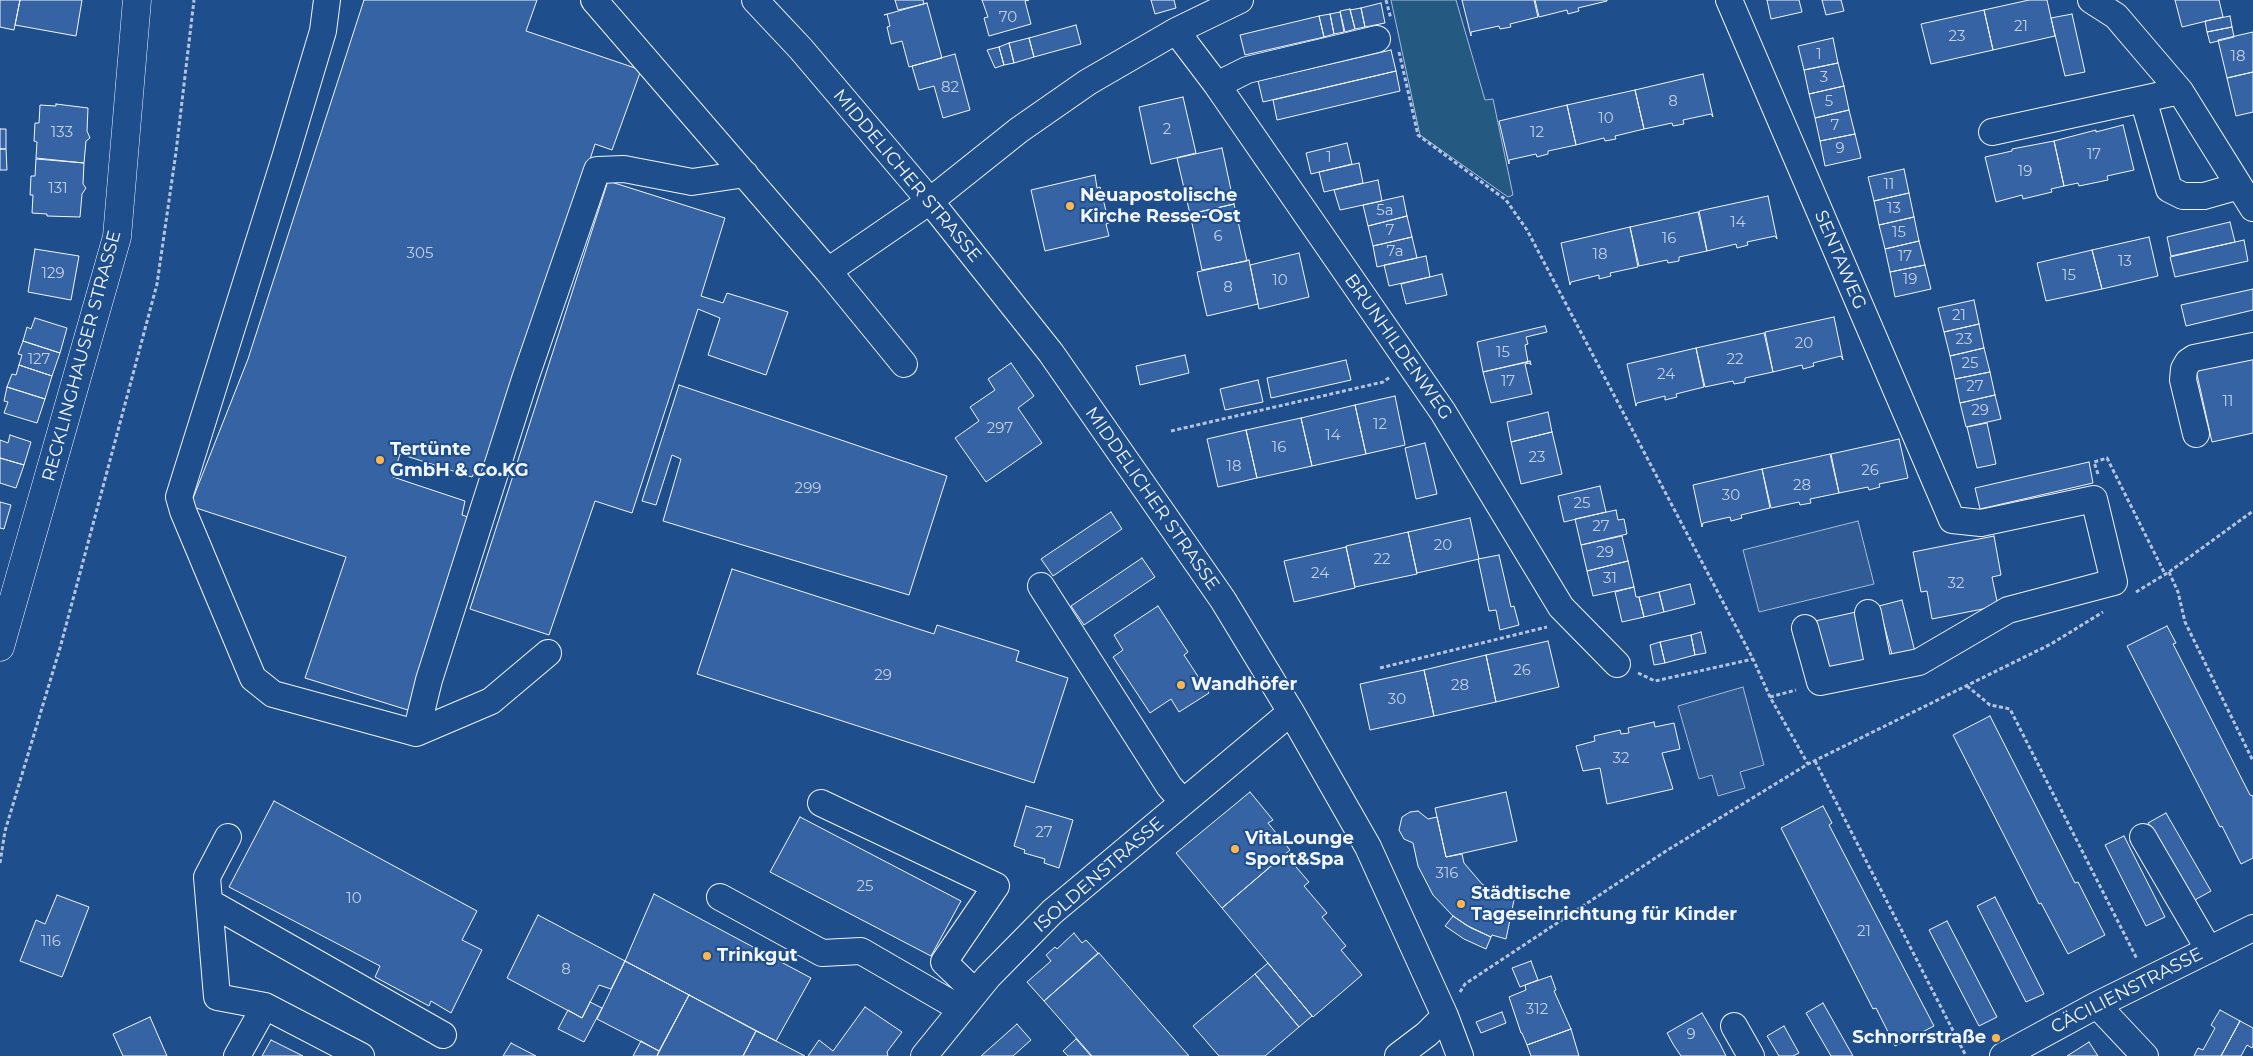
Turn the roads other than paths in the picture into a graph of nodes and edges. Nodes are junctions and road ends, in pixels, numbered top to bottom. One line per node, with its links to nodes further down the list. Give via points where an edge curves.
1 (137, 0): 25 (main road, RECKLINGHAUSER STRASSE, via 117,237)
2 (327, 0): 30 (street, via 323,31 291,140 179,496 253,678 273,694)
3 (594, 0): 14 (street)
4 (754, 0): 16 (street, MIDDELICHER STRASSE, via 801,49)
5 (1240, 0): 8 (street)
6 (1729, 0): 28 (street, SENTAWEG, via 1952,520 1981,523 2094,500 2114,582 2008,610 1919,662)
7 (2091, 0): 11 (street, via 2116,16)
8 (1176, 31): 10 (street, BRUNHILDENWEG); 16 (street, via 1088,82 1019,130)
9 (1389, 39): 10 (street, via 1247,70)
10 (1217, 86): 27 (street, BRUNHILDENWEG, via 1444,412 1561,607)
11 (2180, 91): 12 (street); 15 (street)
12 (2143, 99): 13 (street); 15 (street, via 2170,189 2184,196 2204,196)
13 (1992, 132)
14 (745, 174): 18 (street); 30 (street, via 692,182 624,168 597,170 525,379 429,680)
15 (2239, 186): 17 (street)
16 (930, 201): 18 (street); 29 (street, MIDDELICHER STRASSE, via 1051,353 1222,600)
17 (2253, 208)
18 (828, 271): 20 (street)
19 (2253, 346): 21 (street, via 2188,362 2183,380)
20 (904, 364)
21 (2196, 434)
22 (1041, 586): 31 (street, via 1169,786)
23 (1868, 613): 28 (street)
24 (1805, 628): 28 (street, via 1820,682)
25 (0, 646)
26 (548, 652): 30 (street, via 491,701)
27 (1617, 664)
28 (1880, 669)
29 (1291, 712): 31 (street, ISOLDENSTRASSE); 42 (street, MIDDELICHER STRASSE, via 1368,847)
30 (416, 733)
31 (1183, 802): 39 (street, ISOLDENSTRASSE, via 1052,912)
32 (822, 803): 39 (street, via 996,886 944,962)
33 (228, 837): 36 (street, via 207,877)
34 (2143, 837): 38 (street)
35 (720, 897): 39 (street, via 822,953 861,951)
36 (209, 902): 41 (street, via 217,997); 44 (street)
37 (2253, 928): 38 (street, CÄCILIENSTRASSE)
38 (2209, 950): 40 (street, CÄCILIENSTRASSE)
39 (968, 1000): 47 (street, ISOLDENSTRASSE)
40 (2097, 1005): 51 (street, CÄCILIENSTRASSE); 52 (street)
41 (265, 1006): 45 (street); 46 (street)
42 (1445, 1016): 48 (street); 49 (street, MIDDELICHER STRASSE)
43 (1734, 1026): 50 (street)
44 (443, 1035)
45 (237, 1056)
46 (361, 1056)
47 (924, 1056)
48 (1398, 1056)
49 (1460, 1056)
50 (1751, 1056)
51 (2003, 1056)
52 (2145, 1056)

